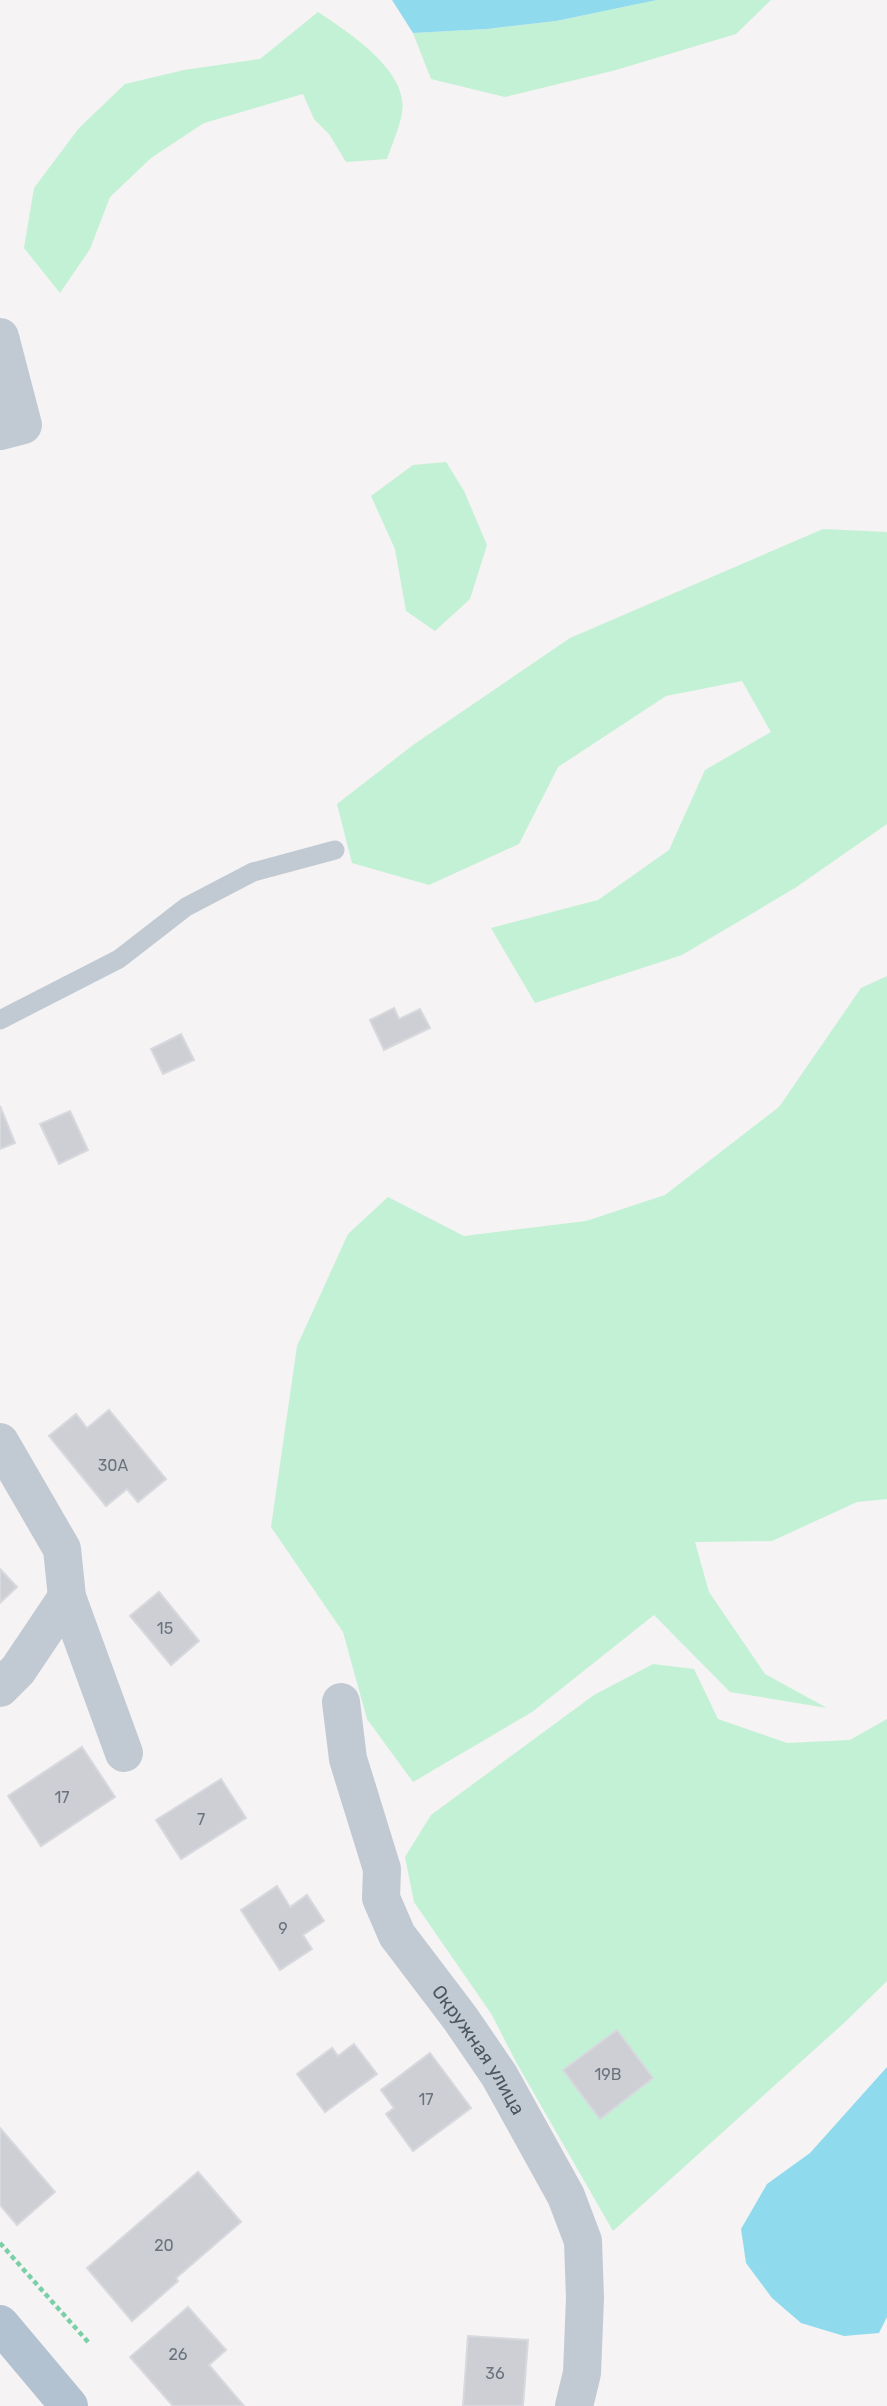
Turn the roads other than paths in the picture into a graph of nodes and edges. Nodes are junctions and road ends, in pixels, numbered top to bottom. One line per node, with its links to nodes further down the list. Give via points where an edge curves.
1 (0, 337): 2 (street, via 23,425)
2 (0, 431)
3 (335, 850): 4 (lane, via 253,872 186,907 119,959)
4 (0, 1020)
5 (0, 1442): 6 (street, via 62,1549)
6 (67, 1597): 7 (street, via 18,1670); 9 (street)
7 (0, 1688)
8 (341, 1702): 12 (street, Окружная улица, via 348,1759 382,1869 380,1898 397,1935 499,2075 566,2196 583,2241 582,2373)
9 (124, 1753)
10 (0, 2324): 11 (main road)
11 (69, 2406)
12 (575, 2406)

